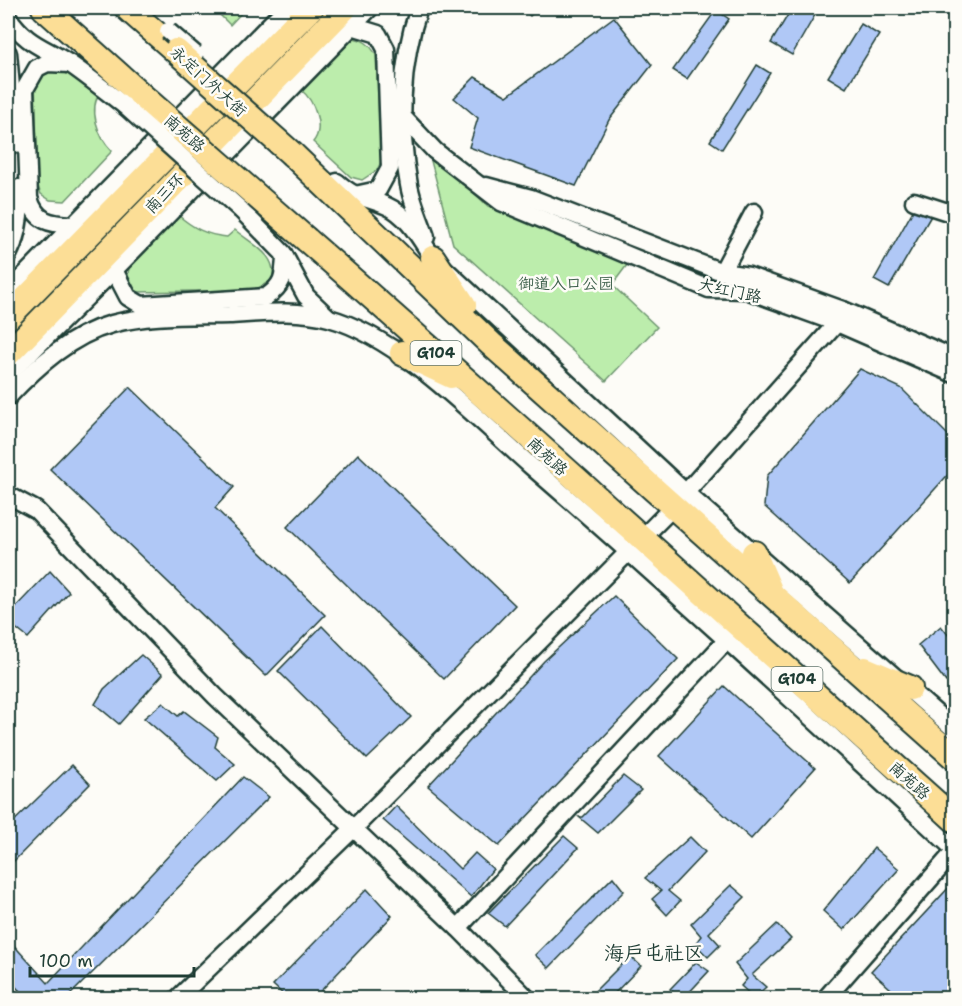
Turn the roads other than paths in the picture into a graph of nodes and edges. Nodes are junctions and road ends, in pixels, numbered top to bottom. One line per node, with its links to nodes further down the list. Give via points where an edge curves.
1 (44, 8): 13 (highway, G104)
2 (127, 8): 10 (highway, 永定门外大街 / G104)
3 (144, 8): 10 (street, 永定门外大街)
4 (286, 8): 22 (street)
5 (311, 8): 30 (highway, 南三环)
6 (370, 8): 9 (street)
7 (419, 8): 14 (street, via 412,30)
8 (8, 17): 12 (street, via 34,46)
9 (349, 17): 17 (street, via 378,34 386,50 390,168 378,190); 27 (street); 35 (highway, 南三环)
10 (172, 41): 15 (highway, 永定门外大街 / G104, bridge)
11 (8, 53): 24 (street, via 21,203)
12 (70, 64): 13 (street); 22 (street, via 47,63 37,68 25,89 25,106 32,209 51,224)
13 (133, 100): 19 (street, 南苑路, bridge); 23 (highway, 南苑路 / G104, bridge)
14 (401, 115): 16 (street, 大红门路, via 435,151); 26 (street, via 409,186)
15 (288, 144): 17 (street); 33 (highway, G104)
16 (476, 184): 28 (street, 大红门路, via 531,198); 32 (street, 大红门路, via 501,202 709,289 746,290)
17 (352, 196): 26 (street, via 388,206 411,225)
18 (914, 201): 21 (street)
19 (241, 210): 23 (street, via 285,235); 25 (street)
20 (754, 212): 28 (street)
21 (954, 214)
22 (72, 225): 29 (street)
23 (307, 240): 39 (highway, 南苑路 / G104)
24 (8, 255)
25 (285, 256): 27 (street, via 284,279 266,297 141,305 128,297); 31 (street, via 306,296)
26 (433, 258): 33 (highway); 42 (street)
27 (114, 270): 38 (street)
28 (722, 272): 32 (street, 大红门路, via 749,276)
29 (8, 292)
30 (8, 316)
31 (328, 317): 34 (street); 40 (street, via 288,312 142,318 110,324 63,348 31,372)
32 (840, 317): 36 (street, 大红门路); 37 (street, 大红门路); 42 (street)
33 (491, 344): 42 (highway, G104)
34 (402, 353): 39 (highway); 43 (street)
35 (8, 354)
36 (954, 358)
37 (954, 374)
38 (8, 375)
39 (477, 388): 43 (highway, 南苑路 / G104)
40 (8, 397)
41 (8, 495): 52 (street, via 36,510 215,696)
42 (679, 500): 43 (street); 44 (street); 45 (highway, G104)
43 (634, 545): 46 (street); 51 (highway, 南苑路 / G104); 52 (street)
44 (754, 553): 45 (highway); 48 (street)
45 (774, 597): 47 (highway, G104)
46 (727, 640): 53 (street); 54 (street)
47 (846, 661): 48 (highway); 50 (highway, G104)
48 (910, 688): 49 (street)
49 (954, 729)
50 (954, 757)
51 (954, 819)
52 (353, 830): 54 (street); 55 (street)
53 (954, 850): 57 (street)
54 (458, 928): 56 (street)
55 (178, 999)
56 (527, 999)
57 (826, 999)

